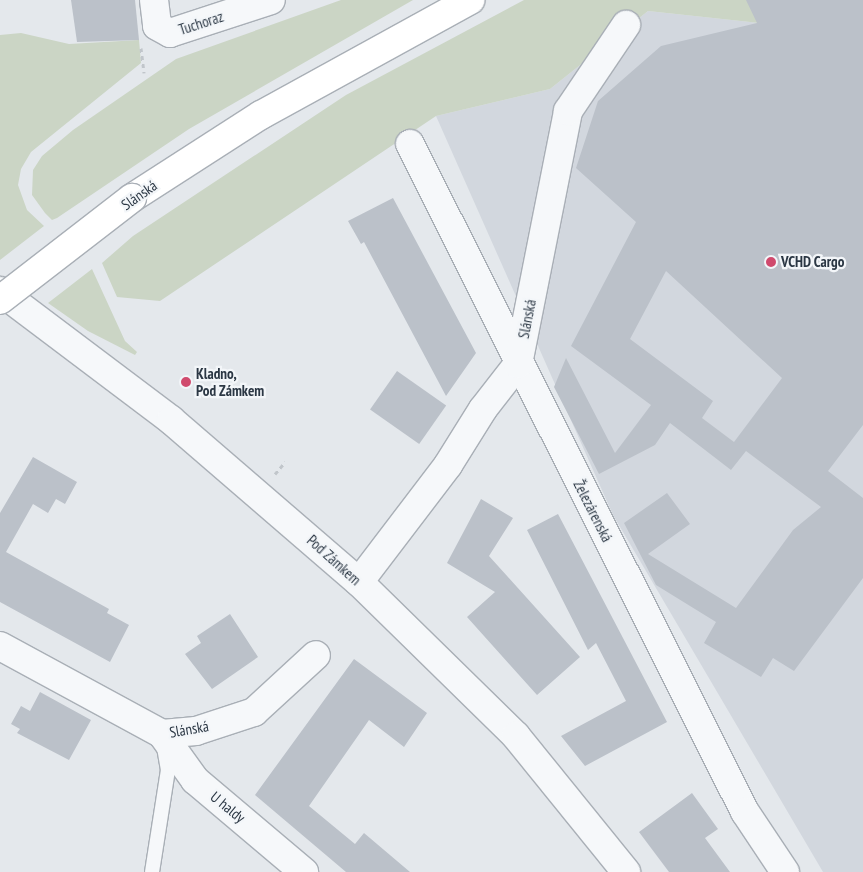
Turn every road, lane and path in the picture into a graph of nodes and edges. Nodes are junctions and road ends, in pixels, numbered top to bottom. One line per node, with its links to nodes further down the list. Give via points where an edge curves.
1 (154, 0): 2 (street, Tuchoraz, via 157,26 170,33)
2 (271, 0)
3 (470, 0): 7 (main road, Slánská, bridge, via 261,114 132,198)
4 (626, 26): 8 (street, Slánská, via 568,111)
5 (410, 144): 8 (street, Železárenská)
6 (0, 291): 9 (street, Pod Zámkem, via 171,420)
7 (0, 300)
8 (518, 364): 9 (street, Slánská, via 483,409 448,465); 16 (street, Železárenská, via 746,812)
9 (359, 582): 15 (street, Pod Zámkem, via 516,736)
10 (0, 646): 12 (street, Slánská)
11 (316, 655): 12 (street, Slánská, via 254,712 196,731)
12 (162, 734): 13 (lane, via 168,770); 14 (street, U haldy, via 195,780)
13 (152, 872)
14 (304, 872)
15 (626, 872)
16 (784, 872)

